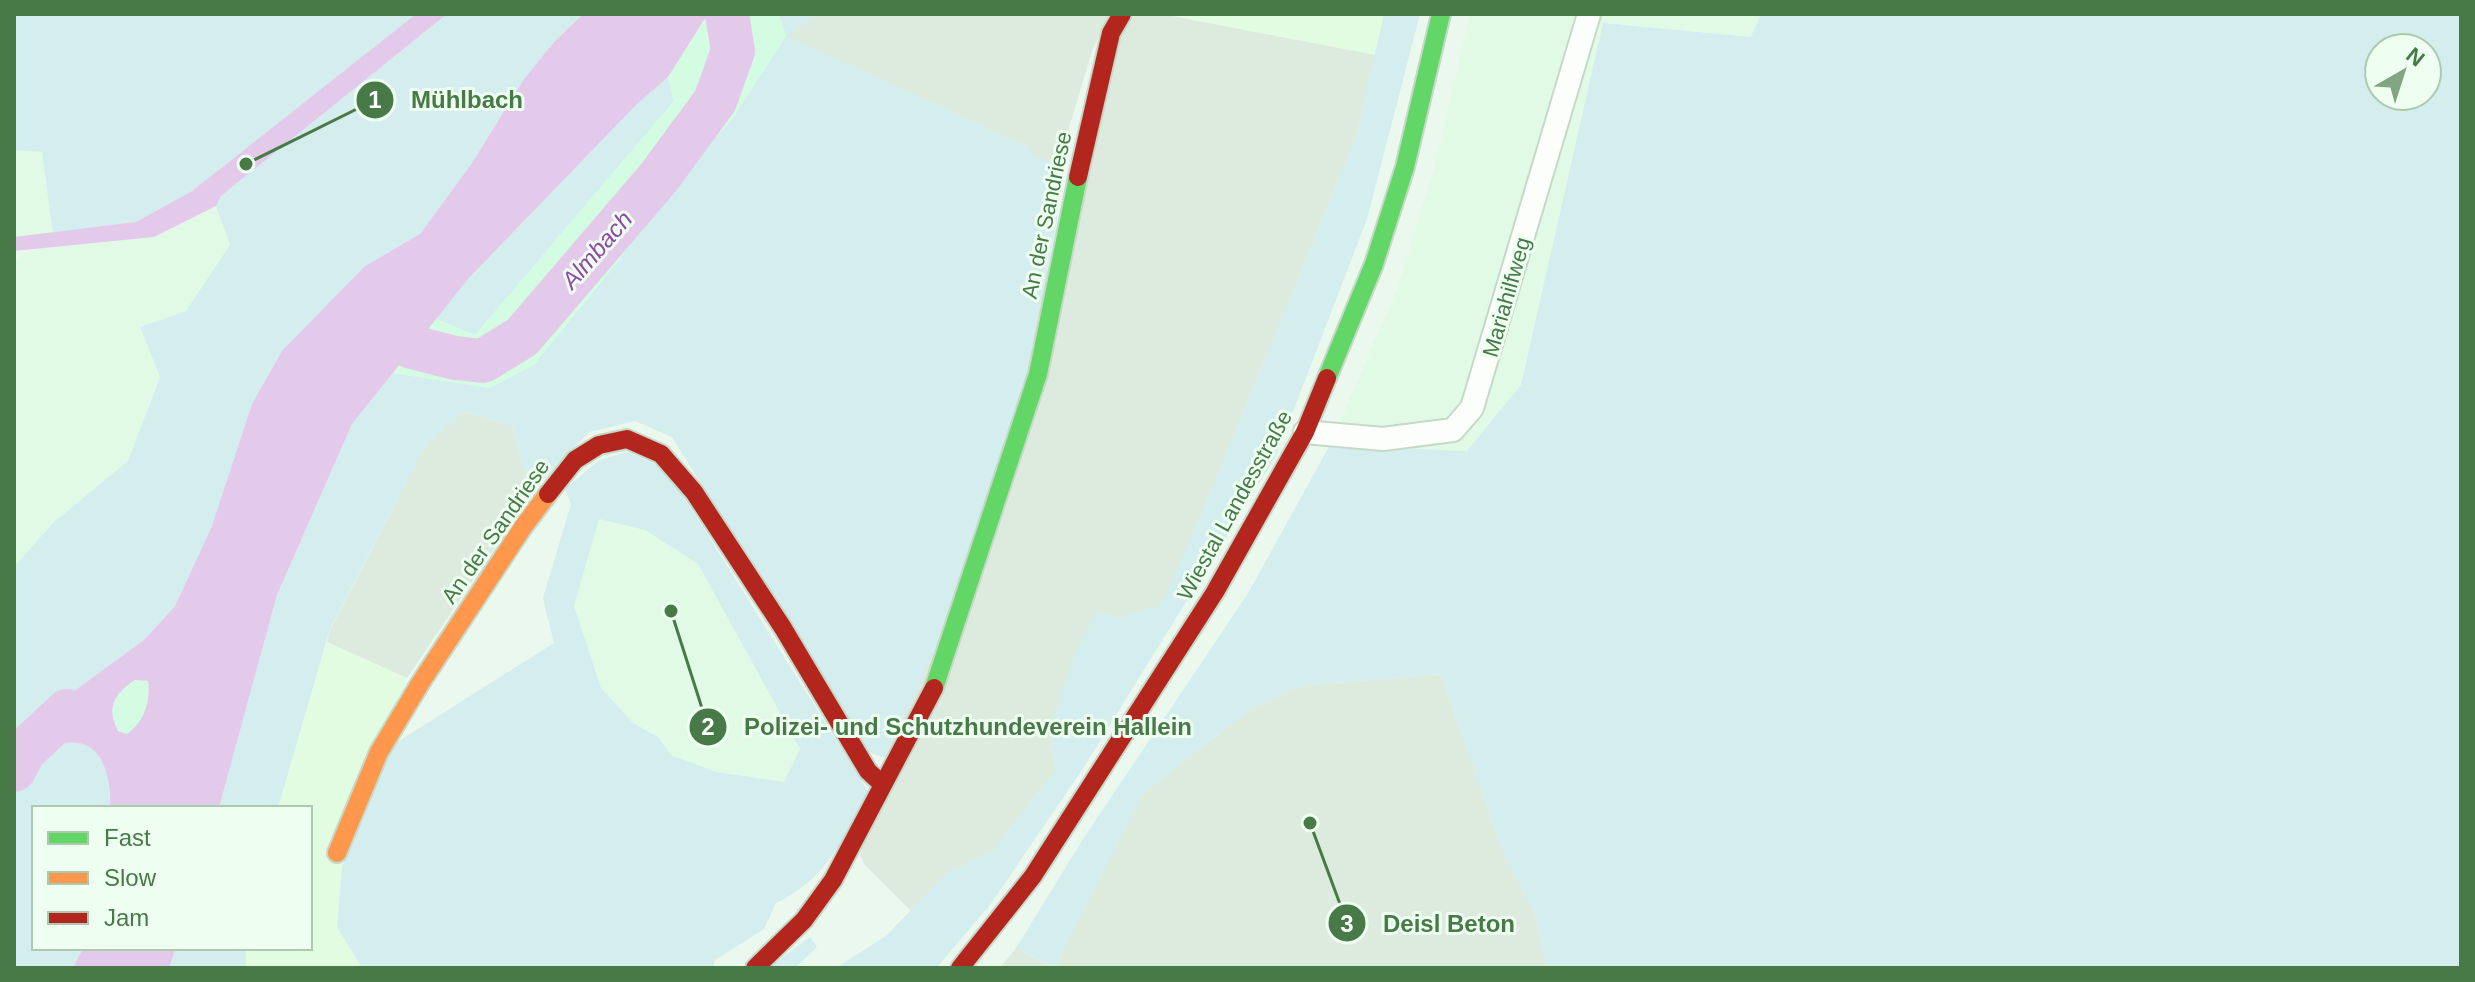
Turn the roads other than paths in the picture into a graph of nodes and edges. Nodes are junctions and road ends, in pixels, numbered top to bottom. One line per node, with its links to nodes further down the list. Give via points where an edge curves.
1 (1122, 14): 5 (street, An der Sandriese, via 1111,33 1038,374 1018,441 934,689)
2 (1441, 14): 4 (street, Wiestal Landesstraße, via 1405,167 1374,264)
3 (1589, 14): 4 (street, Mariahilfweg, via 1472,408 1453,430 1383,439)
4 (1305, 432): 8 (street, Wiestal Landesstraße, via 1215,592 1033,876)
5 (882, 784): 6 (street, An der Sandriese, via 868,771 694,492 661,454 627,439 599,445 575,460 523,527 379,752); 7 (street, An der Sandriese, via 833,880 804,920)
6 (337, 853)
7 (755, 968)
8 (960, 968)

